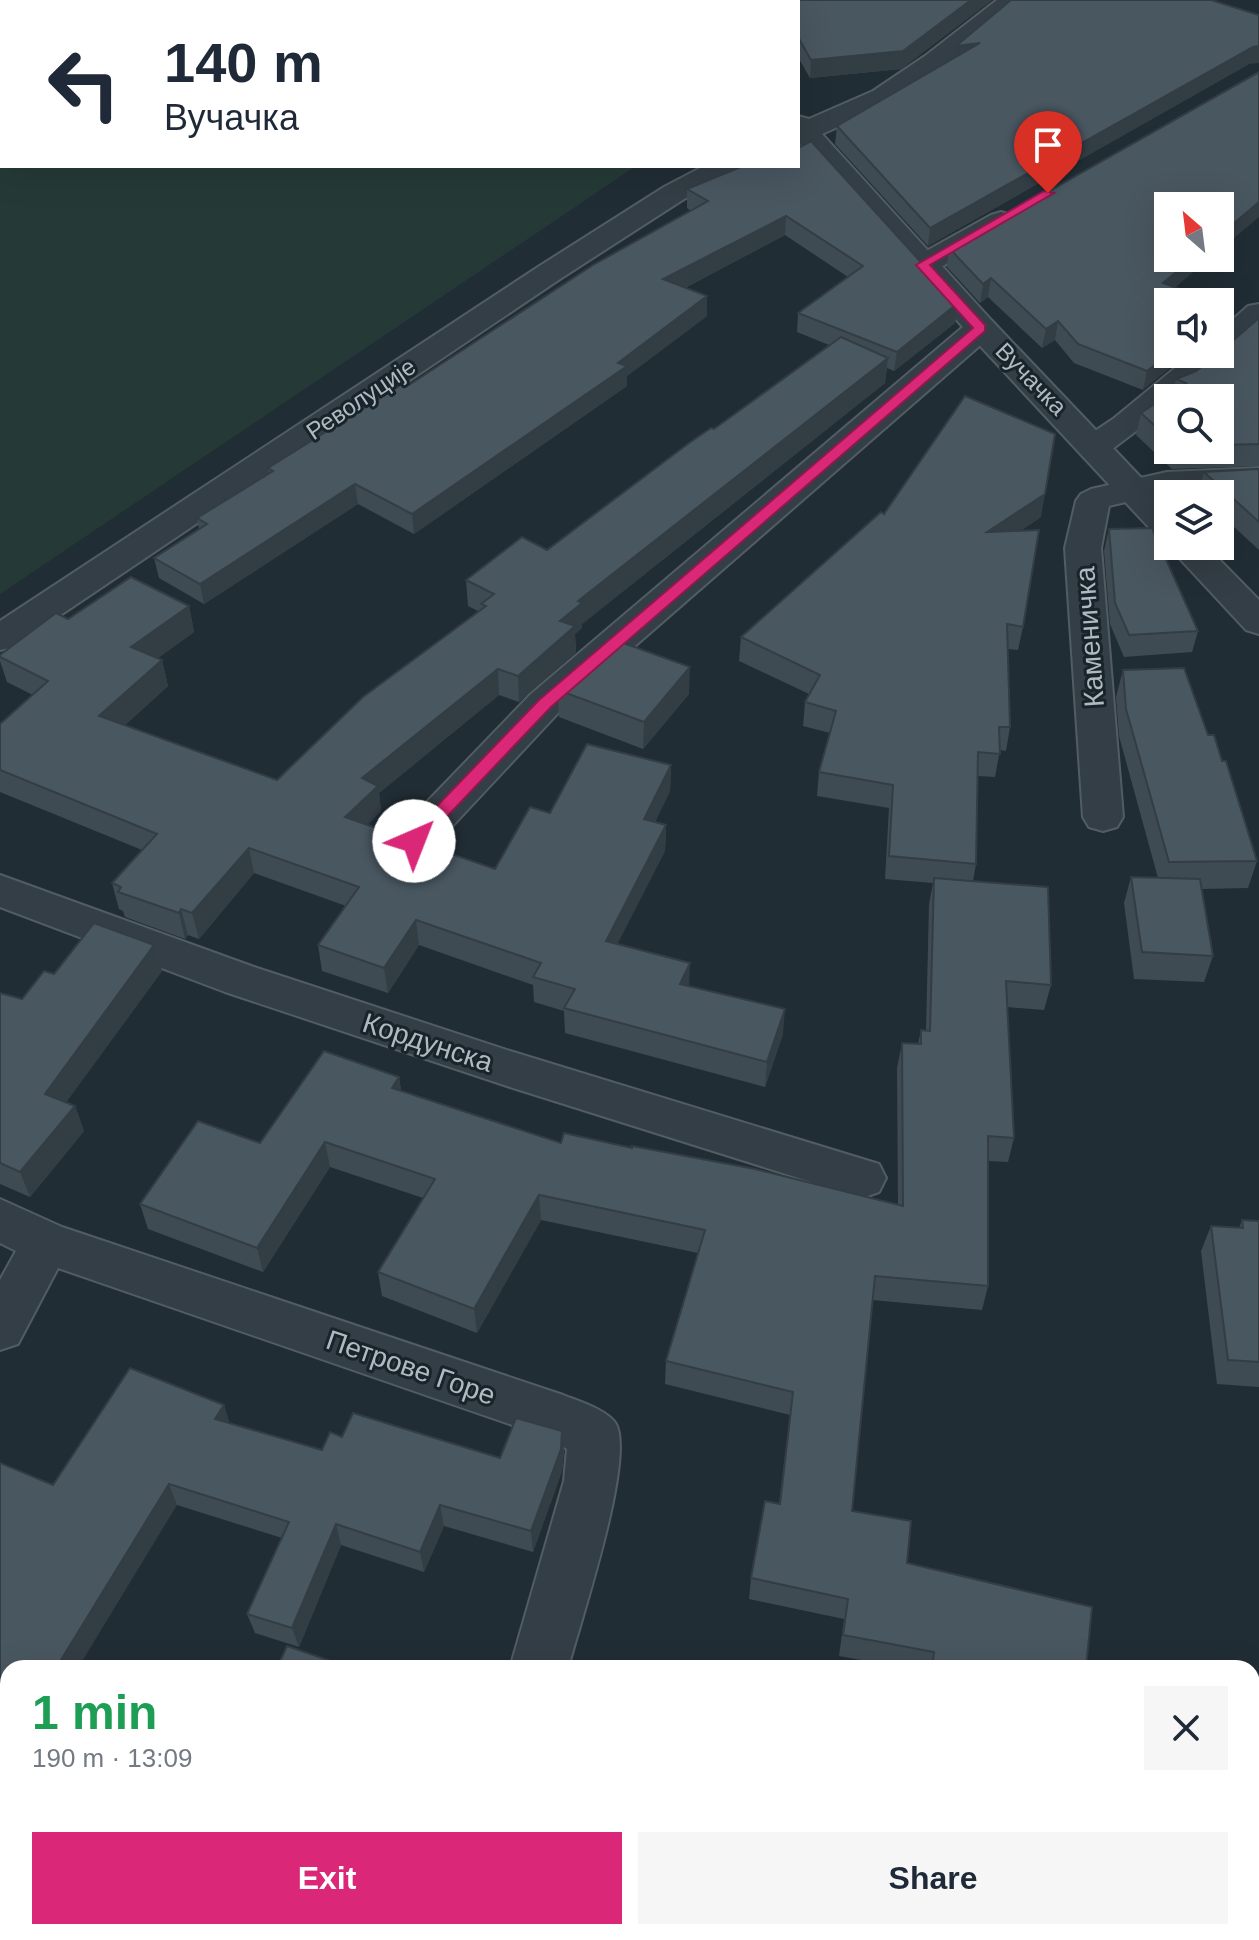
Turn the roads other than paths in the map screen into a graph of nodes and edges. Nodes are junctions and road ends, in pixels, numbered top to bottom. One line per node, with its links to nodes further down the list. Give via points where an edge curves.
1 (1013, 0): 2 (street, via 882,97)
2 (800, 130): 5 (street, Вучачка)
3 (722, 168): 20 (street, Револуције, via 549,273)
4 (1022, 209): 5 (street)
5 (923, 265): 7 (street, Вучачка)
6 (1259, 313): 8 (street)
7 (981, 328): 10 (street, Вучачка); 22 (street, via 545,703)
8 (1234, 335)
9 (1195, 368): 10 (street)
10 (1095, 446): 14 (street, Вучачка)
11 (1259, 478): 12 (street)
12 (1230, 480)
13 (1154, 485): 14 (street)
14 (1134, 489): 17 (street, Вучачка); 21 (street, Каменичка, via 1093,501 1083,548)
15 (1234, 491): 16 (street)
16 (1259, 498)
17 (1154, 511)
18 (1199, 560): 19 (street)
19 (1259, 622)
20 (0, 638)
21 (1103, 817)
22 (414, 841)
23 (0, 890): 24 (street, Кордунска, via 286,995)
24 (862, 1178)
25 (0, 1220): 26 (street, Петрове Горе)
26 (46, 1243): 27 (street); 28 (street, Петрове Горе, via 563,1419 595,1437 591,1481)
27 (0, 1328)
28 (541, 1660)

